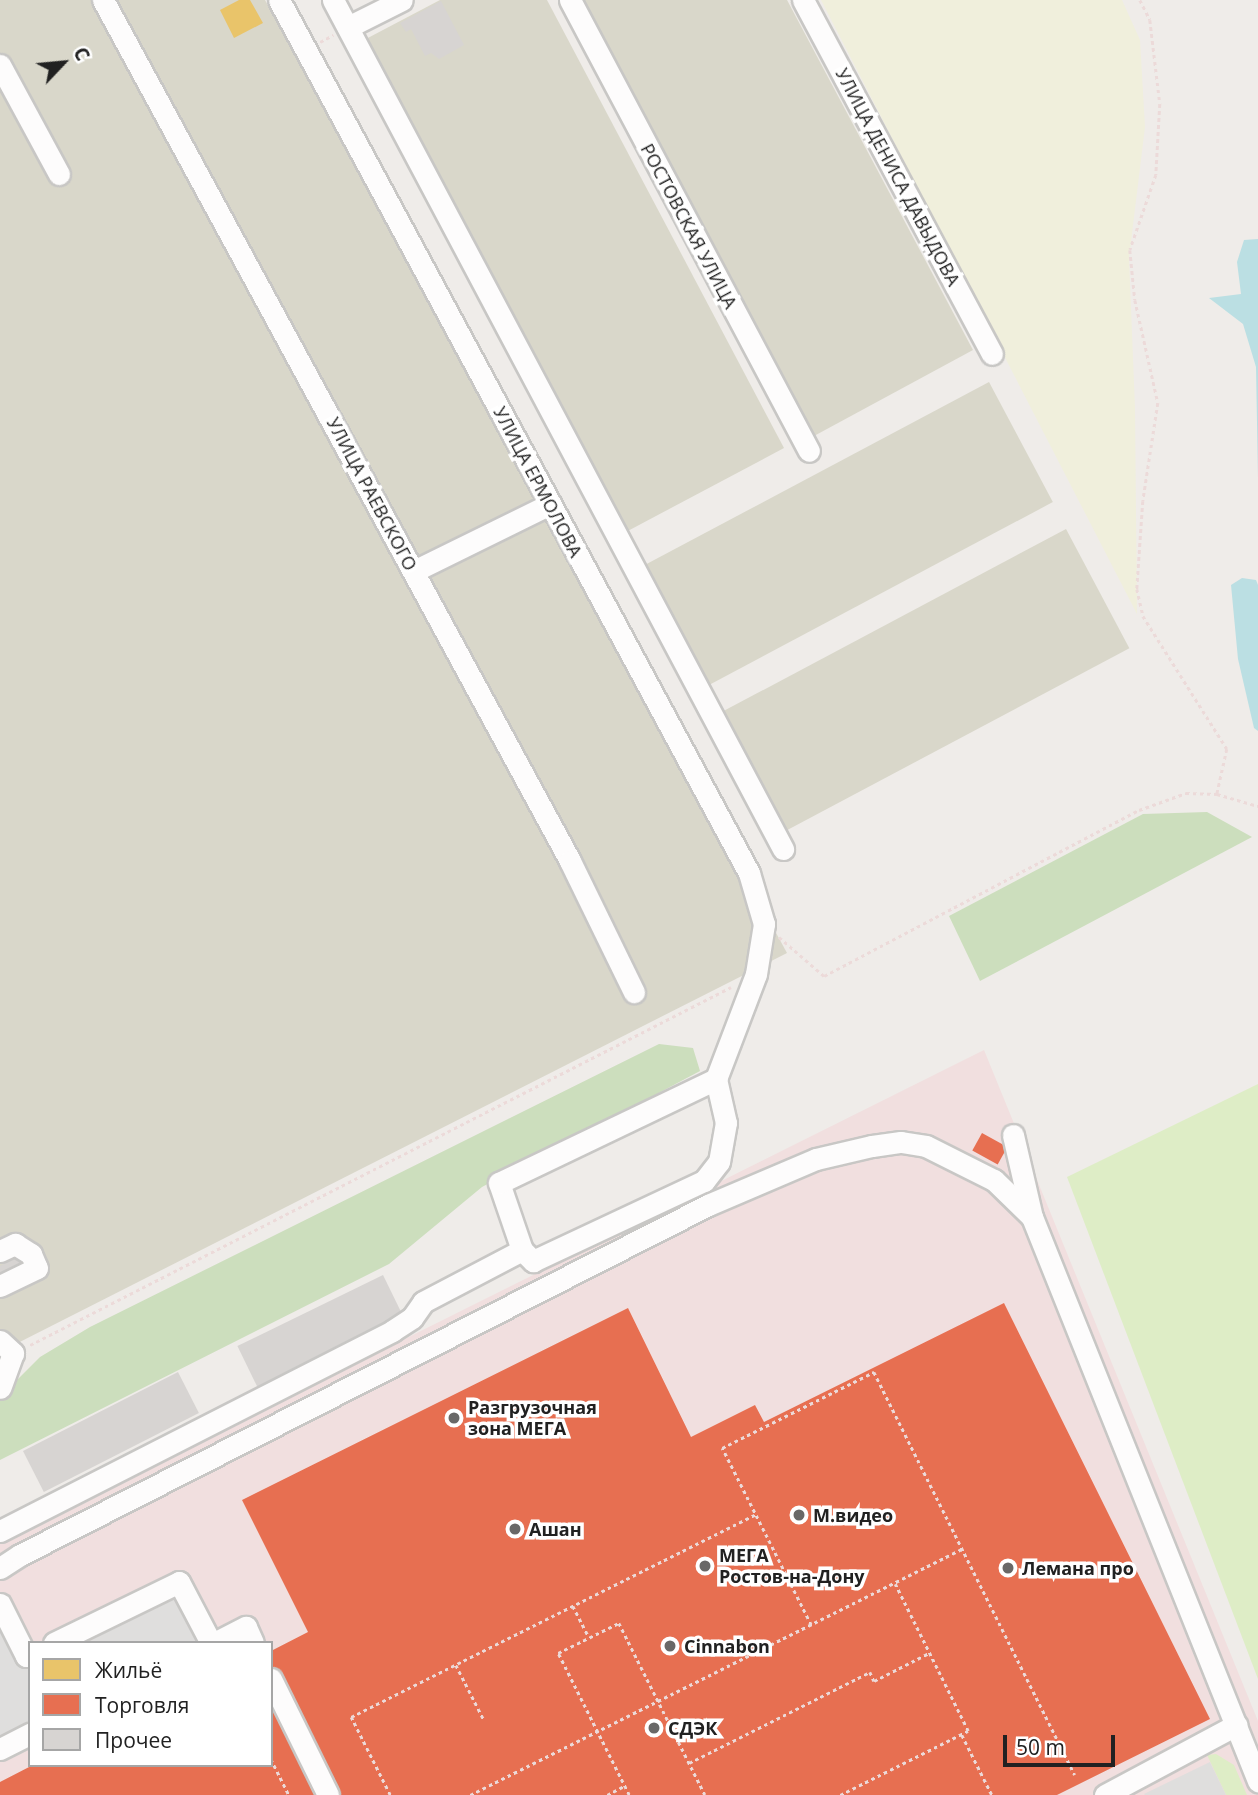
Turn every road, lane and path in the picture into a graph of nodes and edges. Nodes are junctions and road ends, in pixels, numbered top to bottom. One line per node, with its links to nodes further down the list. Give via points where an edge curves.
1 (103, 0): 15 (street, УЛИЦА РАЕВСКОГО)
2 (279, 0): 9 (street, УЛИЦА ЕРМОЛОВА)
3 (334, 0): 8 (street)
4 (402, 0): 8 (street)
5 (570, 0): 13 (street, РОСТОВСКАЯ УЛИЦА)
6 (803, 0): 12 (street, УЛИЦА ДЕНИСА ДАВЫДОВА)
7 (1140, 0): 16 (path, via 1150,20 1160,104 1156,175 1130,250 1135,300 1158,403 1143,501 1137,589 1143,616 1227,749)
8 (348, 27): 9 (path); 18 (street)
9 (305, 49): 14 (street, УЛИЦА ЕРМОЛОВА)
10 (0, 65): 11 (street)
11 (59, 174)
12 (992, 354)
13 (809, 452)
14 (550, 504): 15 (street); 19 (street, УЛИЦА ЕРМОЛОВА, via 749,873)
15 (414, 571): 21 (street, УЛИЦА РАЕВСКОГО, via 570,861)
16 (1217, 794): 17 (path); 19 (path, via 1186,793 1139,810 824,976)
17 (1258, 806)
18 (783, 849)
19 (764, 924): 20 (street, УЛИЦА ЕРМОЛОВА)
20 (756, 974): 22 (street, УЛИЦА ЕРМОЛОВА); 28 (path)
21 (634, 992)
22 (716, 1079): 25 (street, via 499,1183); 25 (street, via 726,1124 719,1162 704,1181 533,1261)
23 (1013, 1135): 24 (street)
24 (1032, 1217): 33 (street, via 994,1180 926,1146 901,1142 817,1159 708,1205); 49 (street)
25 (522, 1250): 31 (street, via 423,1302 412,1318 392,1331)
26 (0, 1251): 27 (street, via 15,1244 31,1254 37,1268)
27 (0, 1286)
28 (7, 1347): 29 (street)
29 (0, 1388)
30 (756, 1514): 32 (path, via 722,1448 874,1371); 36 (path); 37 (path)
31 (0, 1531)
32 (962, 1549): 34 (path); 56 (path)
33 (0, 1568)
34 (895, 1584): 37 (path); 43 (path)
35 (0, 1604): 44 (street)
36 (573, 1606): 38 (path); 45 (path)
37 (811, 1625): 47 (path)
38 (590, 1637): 47 (path, via 619,1623); 50 (path, via 558,1653)
39 (58, 1641): 40 (street, via 179,1582)
40 (211, 1641)
41 (216, 1641): 42 (street, via 246,1627)
42 (252, 1641)
43 (929, 1653): 52 (path, via 968,1731); 55 (path, via 874,1681 870,1672)
44 (28, 1656)
45 (456, 1665): 48 (path); 62 (path, via 351,1717)
46 (273, 1683): 61 (street)
47 (658, 1701): 50 (path); 55 (path)
48 (484, 1720)
49 (1236, 1725): 57 (street); 59 (street)
50 (597, 1732): 58 (path); 63 (path)
51 (28, 1735): 53 (street)
52 (962, 1735): 67 (path); 68 (path)
53 (0, 1749)
54 (273, 1763): 60 (path)
55 (689, 1763): 66 (path)
56 (1075, 1775)
57 (1258, 1781)
58 (624, 1786): 64 (path); 65 (path)
59 (1119, 1792)
60 (289, 1795)
61 (328, 1795)
62 (390, 1795)
63 (470, 1795)
64 (607, 1795)
65 (629, 1795)
66 (705, 1795)
67 (841, 1795)
68 (992, 1795)

